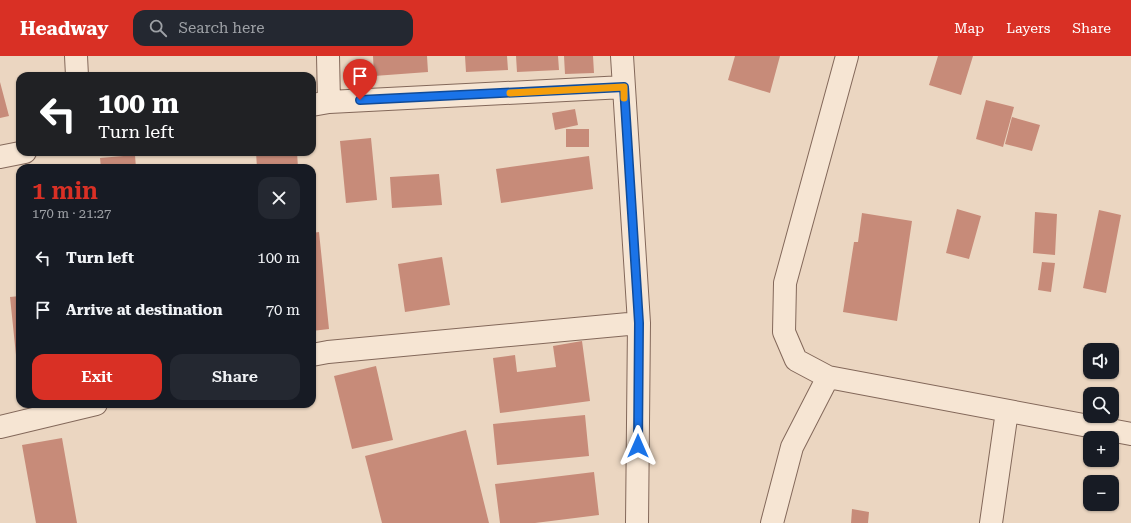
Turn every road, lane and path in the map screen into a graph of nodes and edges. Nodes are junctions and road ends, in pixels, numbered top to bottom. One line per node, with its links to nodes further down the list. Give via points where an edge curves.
1 (76, 56): 5 (street)
2 (328, 56): 7 (street)
3 (622, 56): 6 (street)
4 (847, 56): 12 (street, via 785,283 784,332 796,360)
5 (77, 72)
6 (624, 87): 7 (street); 10 (street)
7 (321, 103)
8 (16, 154): 9 (street)
9 (0, 157)
10 (639, 323): 11 (street); 17 (street)
11 (316, 355)
12 (828, 378): 14 (street); 18 (street, via 792,447)
13 (79, 408): 15 (street)
14 (1007, 411): 16 (street); 19 (street)
15 (0, 427)
16 (1131, 434)
17 (637, 523)
18 (772, 523)
19 (991, 523)

